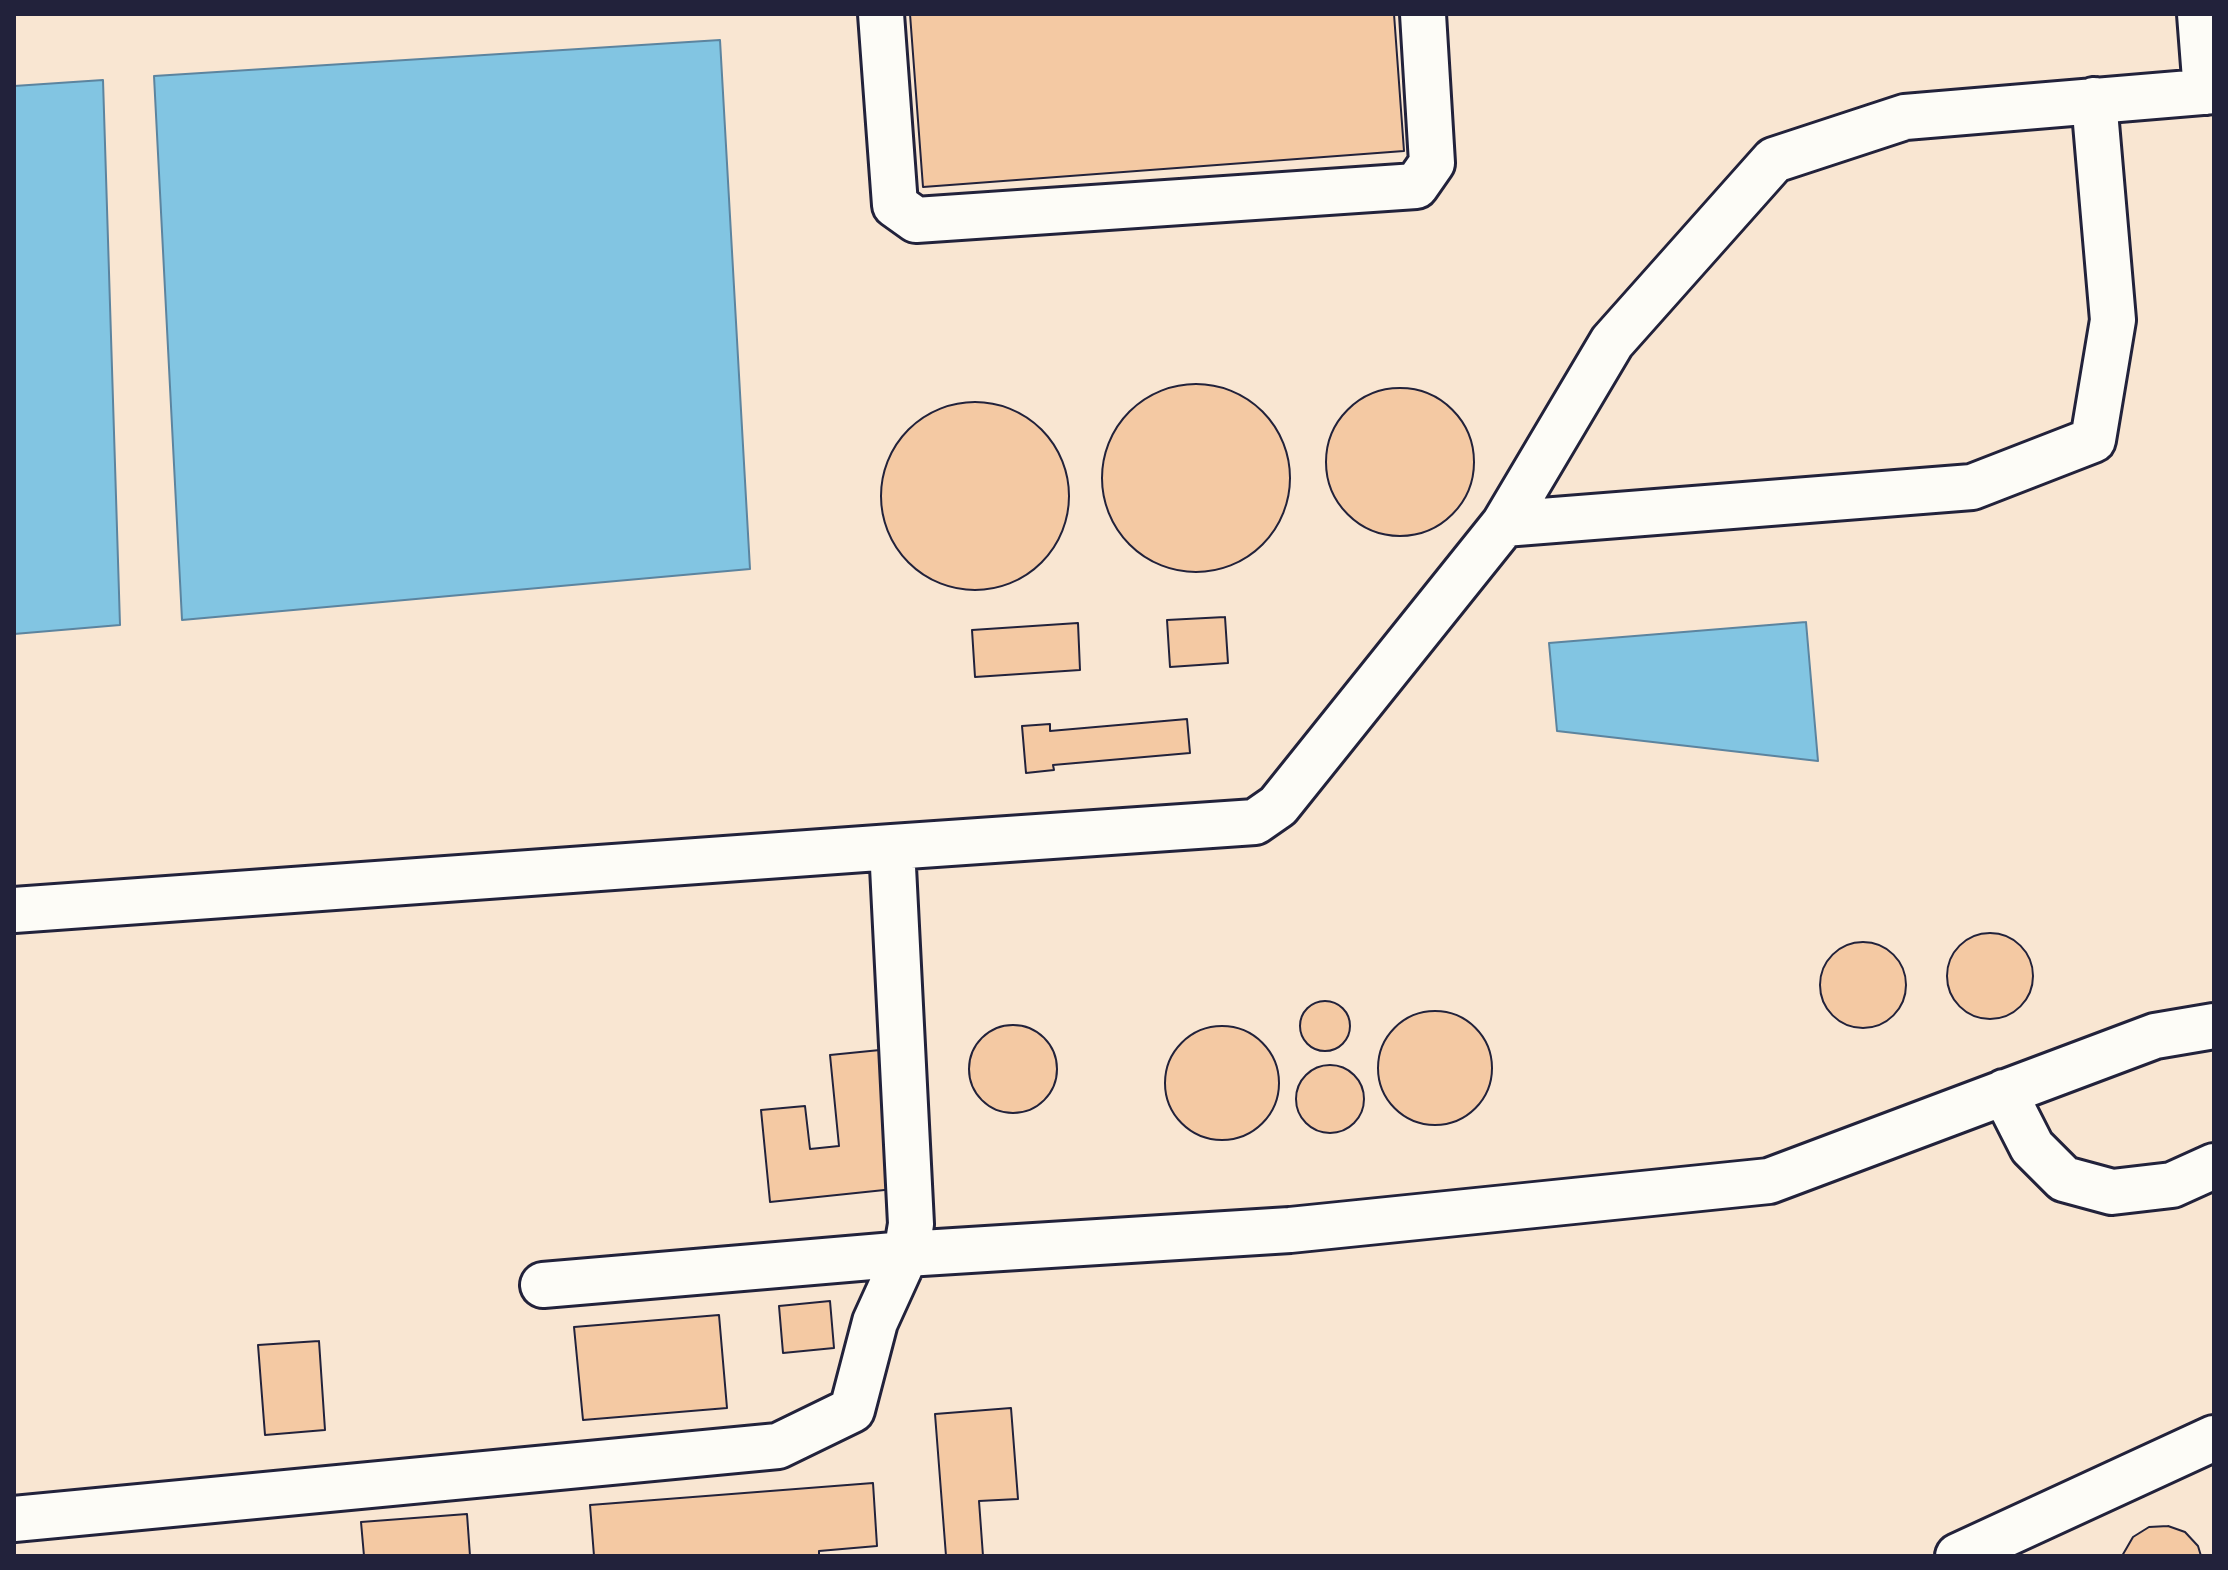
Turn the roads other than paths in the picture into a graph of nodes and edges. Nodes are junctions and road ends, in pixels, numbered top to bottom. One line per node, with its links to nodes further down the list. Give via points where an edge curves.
1 (881, 14): 2 (lane, via 895,205 916,220 1416,186 1432,163)
2 (1423, 14)
3 (2200, 14): 4 (lane)
4 (2210, 92): 5 (lane)
5 (2094, 100): 6 (lane, via 1905,117 1774,160 1612,342); 6 (lane, via 2113,320 2093,440 1972,487)
6 (1504, 524): 7 (lane, via 1278,806 1255,822)
7 (892, 847): 8 (lane); 12 (lane, via 911,1224)
8 (14, 910)
9 (2214, 1026): 10 (lane, via 2155,1036)
10 (2004, 1092): 11 (lane, via 2032,1147 2064,1179 2112,1192 2172,1185); 12 (lane, via 1769,1181 1290,1230)
11 (2214, 1166)
12 (906, 1254): 13 (lane); 15 (lane, via 875,1322 852,1410 778,1446)
13 (543, 1285)
14 (2214, 1438): 16 (lane)
15 (14, 1519)
16 (1958, 1556)

